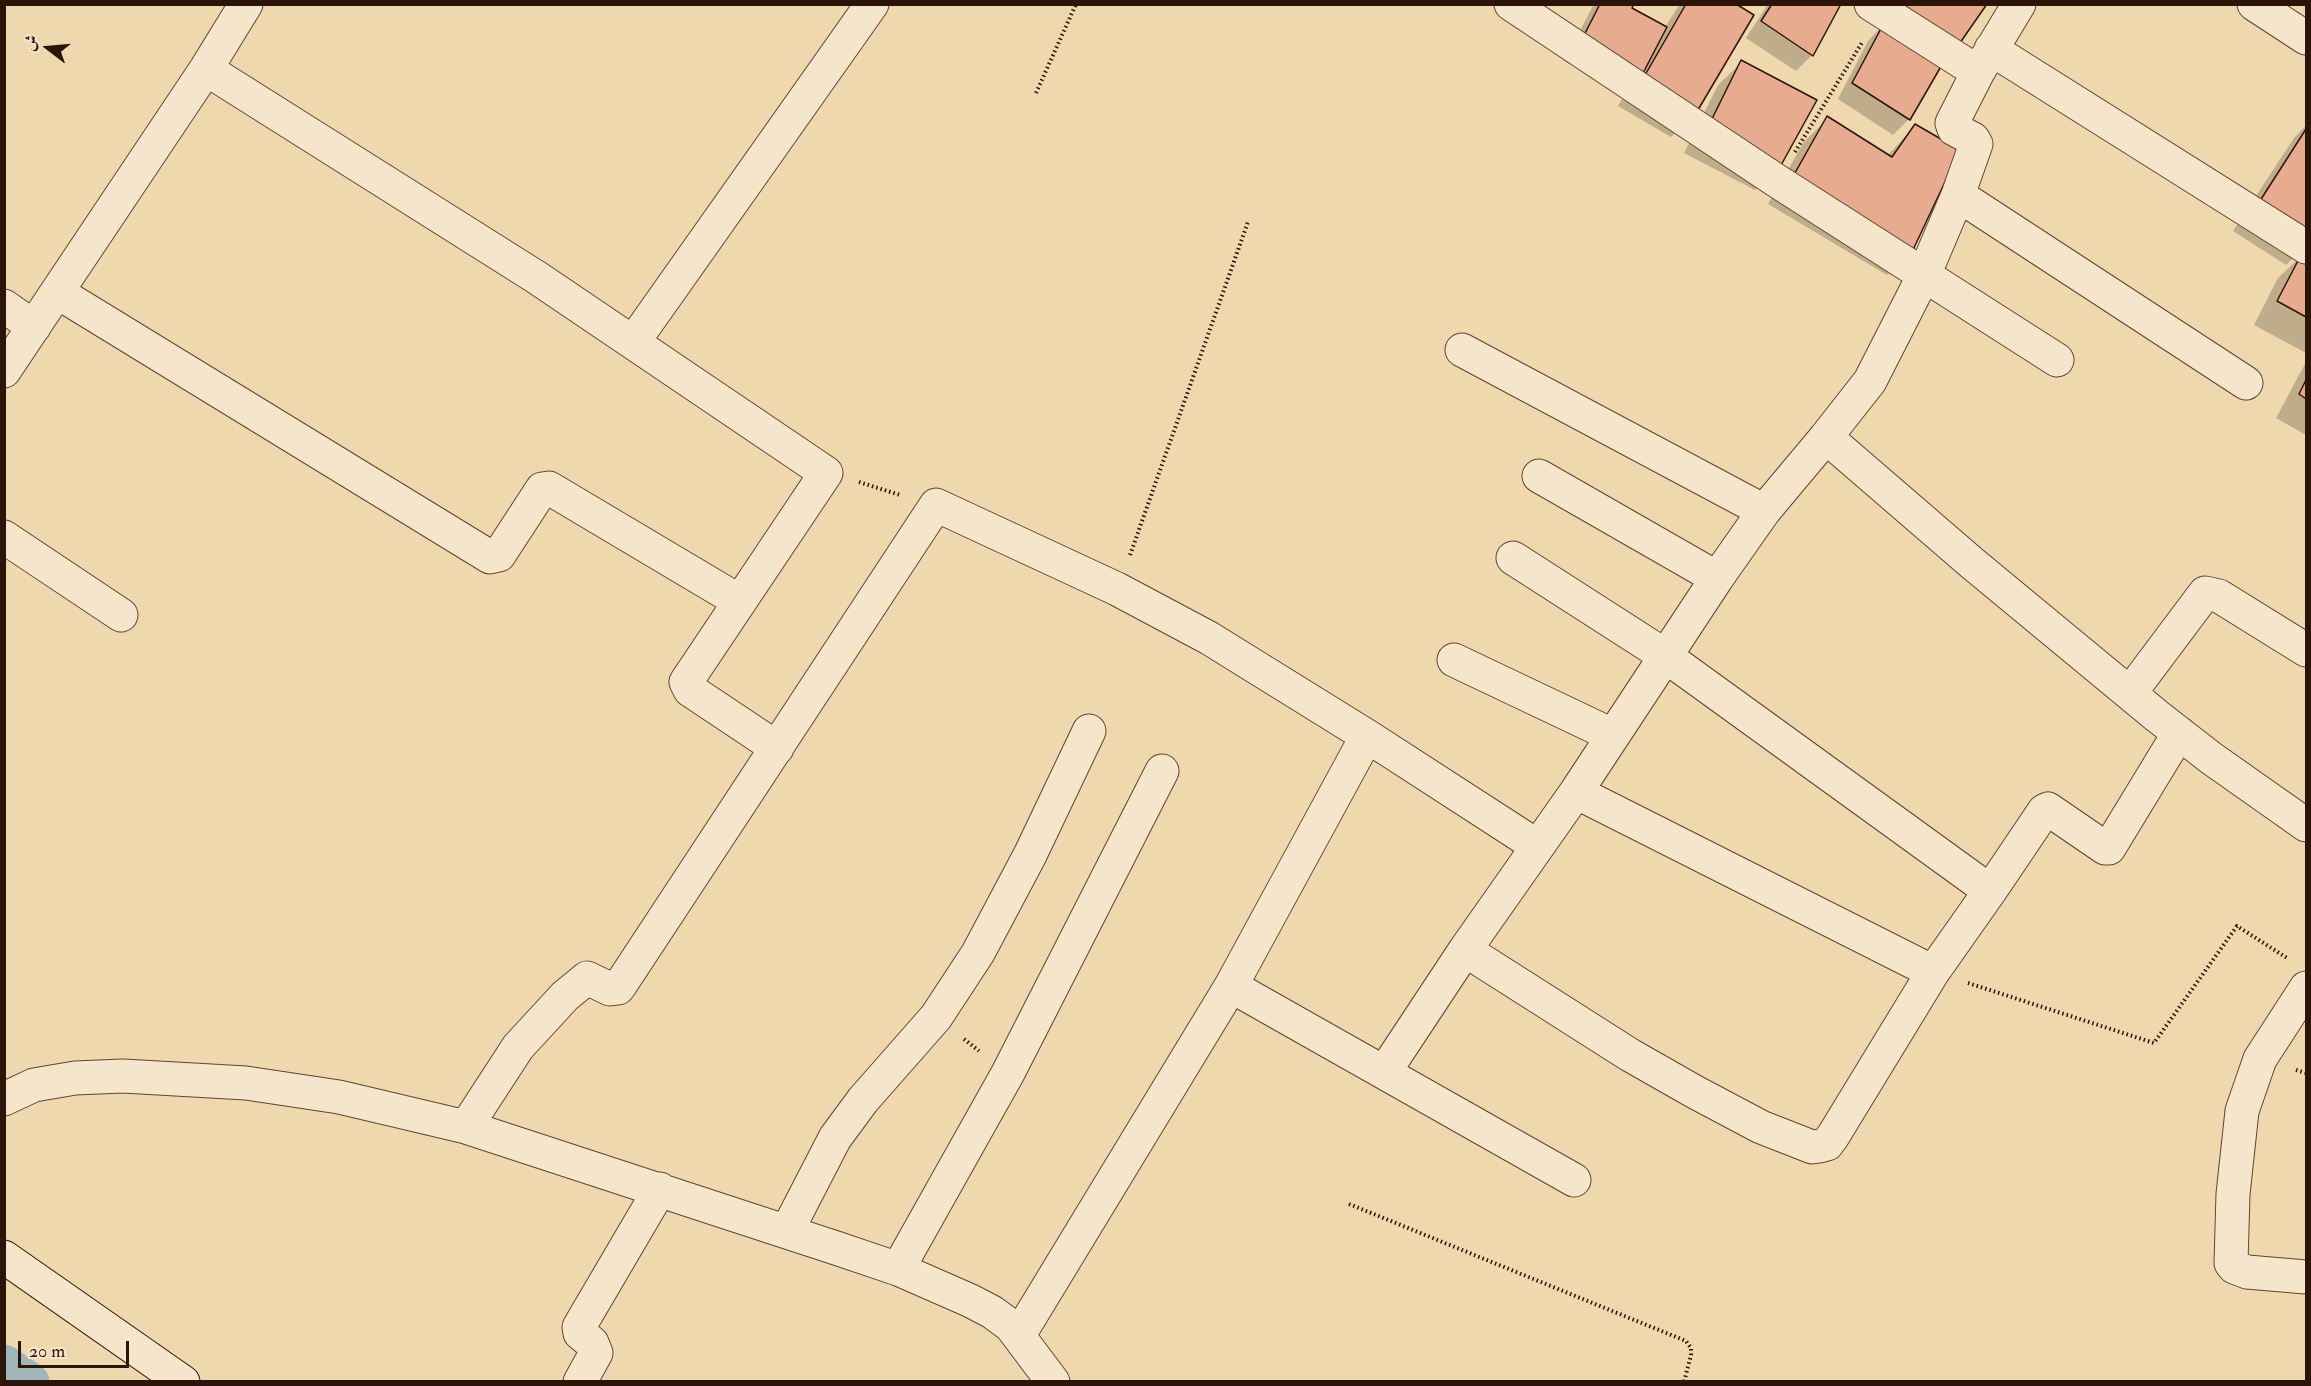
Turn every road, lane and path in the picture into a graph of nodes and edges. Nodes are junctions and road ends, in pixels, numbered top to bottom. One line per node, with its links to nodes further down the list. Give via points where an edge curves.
1 (246, 4): 10 (street)
2 (872, 4): 20 (street)
3 (1076, 4): 11 (path)
4 (1511, 4): 12 (street)
5 (2019, 4): 9 (street)
6 (2254, 4): 8 (street)
7 (1876, 8): 9 (street); 12 (path)
8 (2307, 38)
9 (1984, 61): 13 (street, via 1952,123 1954,129 1976,144); 15 (street)
10 (206, 69): 17 (street); 20 (street)
11 (1036, 93)
12 (1778, 181): 16 (street)
13 (1958, 195): 16 (street); 24 (street)
14 (1248, 222): 33 (path)
15 (2307, 247)
16 (1924, 275): 22 (street); 25 (street, via 1870,381)
17 (57, 292): 19 (street); 34 (street, via 490,557 499,555 542,489 549,488)
18 (4, 306): 19 (street)
19 (34, 327): 23 (street)
20 (634, 341): 26 (street)
21 (1462, 350): 29 (street)
22 (2057, 360)
23 (4, 372)
24 (2246, 383)
25 (1826, 436): 29 (street); 39 (street)
26 (826, 473): 28 (path); 34 (street)
27 (1539, 476): 32 (street)
28 (936, 505): 33 (street); 44 (street)
29 (1764, 511): 32 (street)
30 (4, 537): 35 (street)
31 (1513, 558): 37 (street)
32 (1717, 578): 37 (street)
33 (1118, 590): 43 (street, via 1209,638)
34 (739, 601): 44 (street, via 687,677 687,685)
35 (122, 615)
36 (2307, 650): 39 (street, via 2219,596 2205,593)
37 (1664, 655): 42 (street); 49 (street)
38 (1454, 660): 42 (street)
39 (2130, 693): 41 (street)
40 (1089, 731): 54 (street, via 1030,855 978,952)
41 (2179, 733): 47 (street); 49 (street, via 2109,848 2048,809)
42 (1612, 735): 46 (street)
43 (1367, 736): 48 (street); 53 (street)
44 (777, 748): 58 (street, via 618,988 610,989 587,978 565,996 518,1047)
45 (1162, 771): 56 (street)
46 (1576, 792): 48 (street); 51 (street)
47 (2307, 825)
48 (1537, 846): 50 (street)
49 (1990, 891): 51 (street)
50 (1465, 950): 51 (street, via 1695,1092 1761,1127 1812,1147 1827,1144 1833,1136); 55 (street)
51 (1933, 972): 52 (path, via 2154,1042 2237,926)
52 (2302, 976): 65 (street, via 2260,1059 2242,1111 2231,1263 2247,1272)
53 (1231, 986): 55 (street); 66 (street)
54 (936, 1017): 56 (path); 62 (street, via 839,1131)
55 (1384, 1071): 59 (street)
56 (1008, 1073): 64 (street)
57 (4, 1099): 58 (street, via 34,1085 75,1078 123,1076 246,1083 339,1096)
58 (466, 1127): 60 (street)
59 (1574, 1180)
60 (660, 1189): 62 (street); 68 (street, via 579,1327 596,1353)
61 (1349, 1204): 70 (path, via 1686,1341 1691,1355)
62 (787, 1231): 64 (street)
63 (4, 1257): 67 (street)
64 (898, 1269): 66 (street, via 992,1312)
65 (2307, 1277)
66 (1019, 1335): 69 (street)
67 (183, 1382)
68 (580, 1382)
69 (1053, 1382)
70 (1684, 1382)

